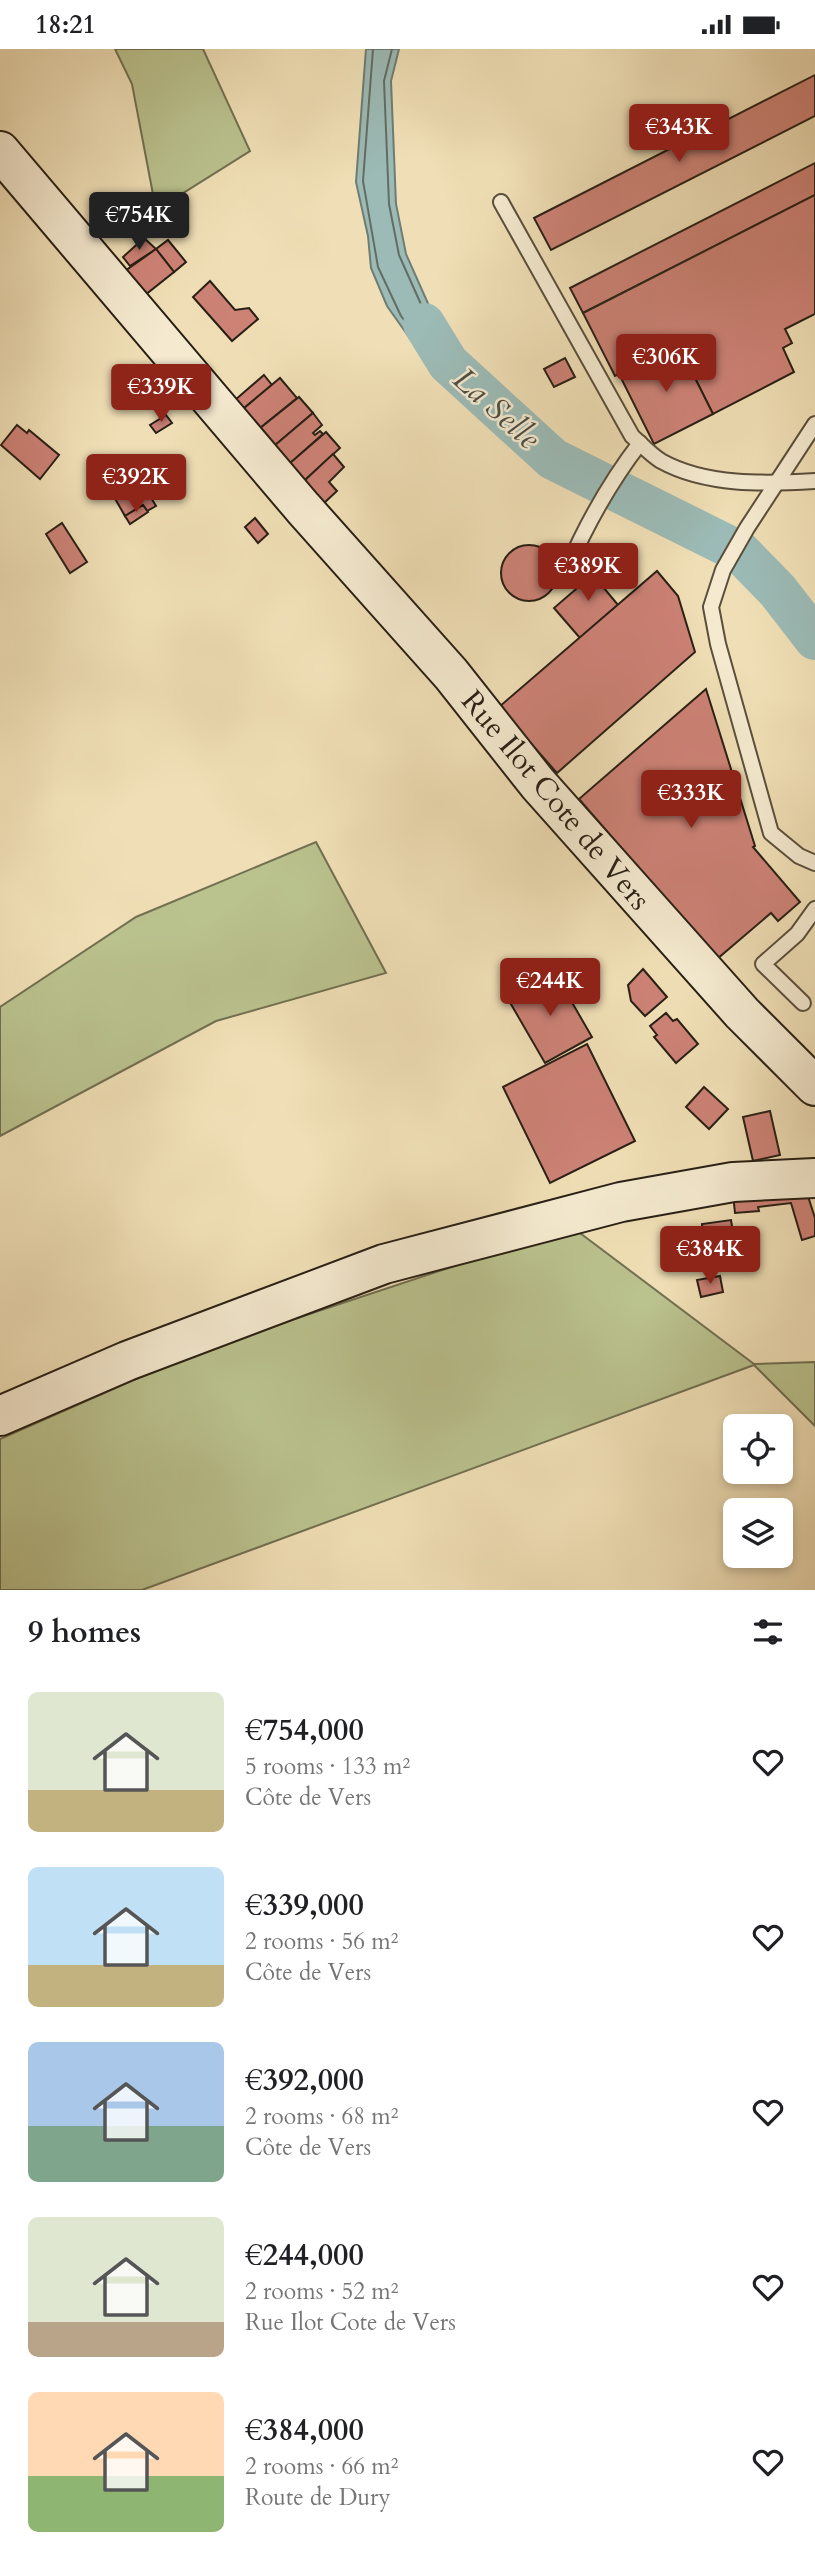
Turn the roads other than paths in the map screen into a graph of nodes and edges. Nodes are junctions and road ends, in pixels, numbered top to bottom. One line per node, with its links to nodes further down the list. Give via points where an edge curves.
1 (0, 151): 11 (street, Rue Ilot Cote de Vers, via 303,508 451,674 538,784 742,1013)
2 (501, 202): 4 (lane)
3 (815, 424): 6 (lane)
4 (640, 443): 6 (lane, via 660,460 703,477); 7 (lane, via 587,523)
5 (815, 481): 6 (lane)
6 (775, 483): 8 (lane, via 723,571 711,607 771,833)
7 (567, 569)
8 (815, 863)
9 (812, 920): 10 (lane, via 763,964)
10 (803, 1003)
11 (815, 1086)
12 (815, 1178): 13 (street, via 733,1182 621,1202 384,1264 127,1360)
13 (0, 1416)

